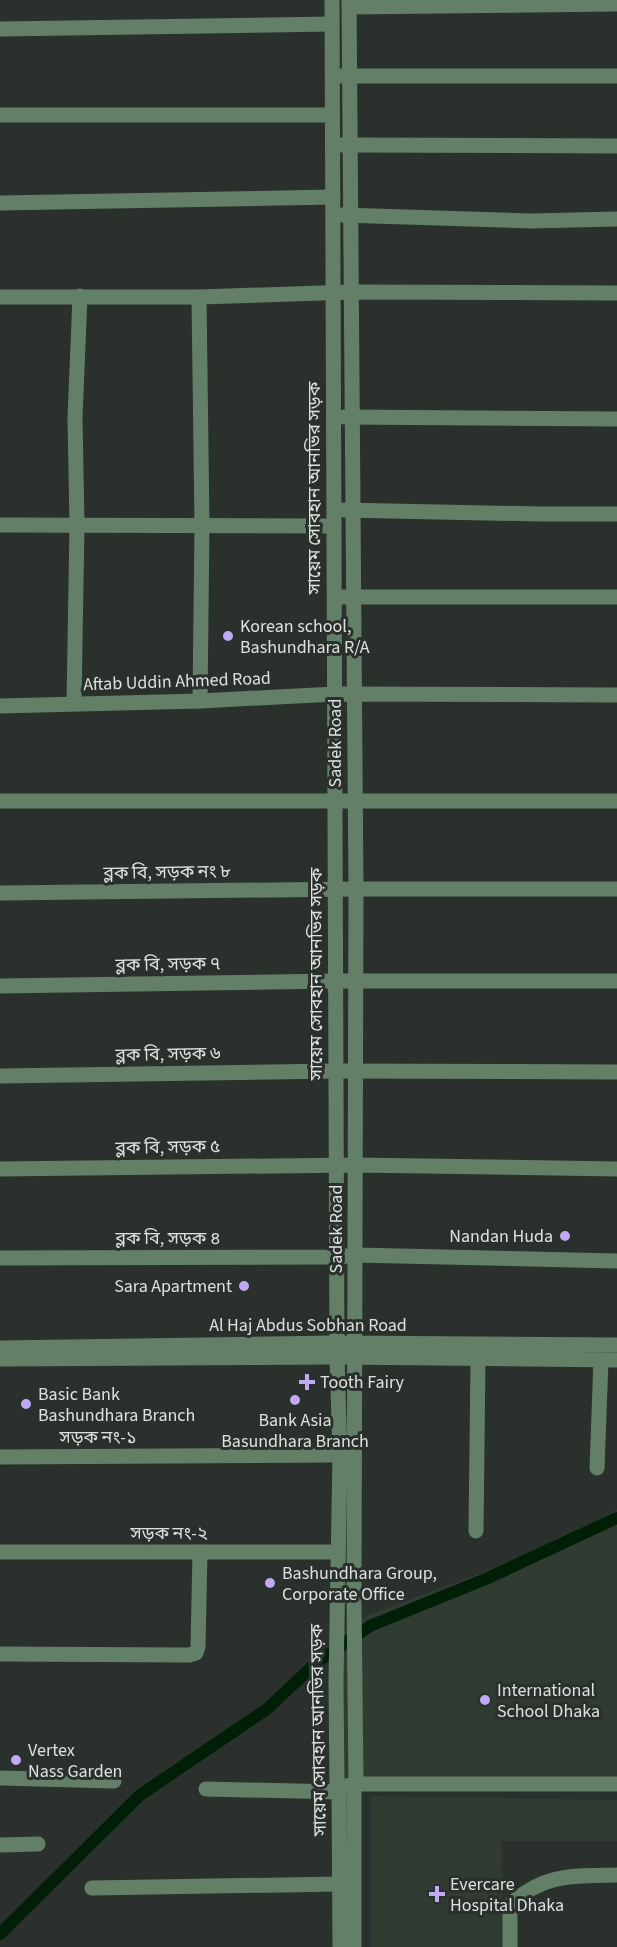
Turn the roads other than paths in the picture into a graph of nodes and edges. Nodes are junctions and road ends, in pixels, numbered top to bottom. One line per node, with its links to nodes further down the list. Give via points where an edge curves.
1 (332, 0): 5 (street, সায়েম সোবহান আনভির সড়ক)
2 (585, 2): 3 (street); 4 (street)
3 (349, 4): 8 (street, সায়েম সোবহান আনভির সড়ক)
4 (617, 4)
5 (332, 24): 6 (street); 7 (street, সায়েম সোবহান আনভির সড়ক)
6 (0, 29)
7 (332, 76): 8 (street); 11 (street, সায়েম সোবহান আনভির সড়ক)
8 (350, 76): 9 (street); 13 (street, সায়েম সোবহান আনভির সড়ক)
9 (617, 76)
10 (0, 115): 11 (street)
11 (332, 115): 12 (street, সায়েম সোবহান আনভির সড়ক)
12 (332, 145): 13 (street); 15 (street, সায়েম সোবহান আনভির সড়ক)
13 (351, 145): 14 (street); 18 (street, সায়েম সোবহান আনভির সড়ক)
14 (617, 146)
15 (333, 197): 16 (street); 17 (street, সায়েম সোবহান আনভির সড়ক)
16 (0, 203)
17 (333, 215): 18 (street); 22 (street, সায়েম সোবহান আনভির সড়ক)
18 (351, 215): 19 (street); 20 (street, সায়েম সোবহান আনভির সড়ক)
19 (617, 219)
20 (351, 292): 21 (street); 22 (street); 27 (street, সায়েম সোবহান আনভির সড়ক)
21 (617, 293)
22 (333, 294): 25 (street); 26 (street, সায়েম সোবহান আনভির সড়ক)
23 (80, 296): 24 (street); 25 (street); 32 (street, via 75,418)
24 (0, 297)
25 (199, 297): 34 (street)
26 (334, 417): 27 (street); 29 (street, সায়েম সোবহান আনভির সড়ক)
27 (352, 418): 28 (street); 30 (street, সায়েম সোবহান আনভির সড়ক)
28 (617, 419)
29 (334, 509): 30 (street); 35 (street, সায়েম সোবহান আনভির সড়ক)
30 (352, 511): 31 (street); 37 (street, Sadek Road)
31 (617, 513)
32 (77, 524): 33 (street); 34 (street); 43 (street)
33 (0, 525)
34 (202, 525): 35 (street); 42 (street)
35 (334, 526): 36 (street, সায়েম সোবহান আনভির সড়ক)
36 (334, 596): 37 (street); 39 (street, সায়েম সোবহান আনভির সড়ক)
37 (353, 597): 38 (street); 40 (street, Sadek Road)
38 (617, 597)
39 (335, 694): 40 (street, Aftab Uddin Ahmed Road); 42 (street, Aftab Uddin Ahmed Road); 46 (street, সায়েম সোবহান আনভির সড়ক)
40 (354, 694): 41 (street, Aftab Uddin Ahmed Road); 47 (street, Sadek Road)
41 (617, 695)
42 (200, 701): 43 (street, Aftab Uddin Ahmed Road)
43 (74, 703): 44 (street, Aftab Uddin Ahmed Road)
44 (0, 706)
45 (0, 801): 46 (street)
46 (335, 801): 47 (street); 49 (street, সায়েম সোবহান আনভির সড়ক)
47 (355, 801): 48 (street); 50 (street, Sadek Road)
48 (617, 801)
49 (335, 889): 50 (street, ব্লক বি, সড়ক নং ৮); 52 (street, ব্লক বি, সড়ক নং ৮); 53 (street, সায়েম সোবহান আনভির সড়ক)
50 (356, 889): 51 (street, ব্লক বি, সড়ক নং ৮); 54 (street, Sadek Road)
51 (617, 890)
52 (0, 893)
53 (336, 981): 54 (street, ব্লক বি, সড়ক ৭); 56 (street, ব্লক বি, সড়ক ৭); 57 (street, সায়েম সোবহান আনভির সড়ক)
54 (356, 981): 55 (street, ব্লক বি, সড়ক ৭); 58 (street, Sadek Road)
55 (617, 981)
56 (0, 986)
57 (336, 1071): 58 (street, ব্লক বি, সড়ক ৬); 60 (street, ব্লক বি, সড়ক ৬); 61 (street, সায়েম সোবহান আনভির সড়ক)
58 (356, 1071): 59 (street, ব্লক বি, সড়ক ৬); 62 (street, Sadek Road)
59 (617, 1072)
60 (0, 1076)
61 (336, 1165): 62 (street, ব্লক বি, সড়ক ৫); 63 (street, ব্লক বি, সড়ক ৫); 66 (street, সায়েম সোবহান আনভির সড়ক)
62 (355, 1165): 64 (street, ব্লক বি, সড়ক ৫); 65 (street, Sadek Road)
63 (0, 1169)
64 (617, 1169)
65 (355, 1255): 66 (street, ব্লক বি, সড়ক ৪); 68 (street, ব্লক বি, সড়ক ৪); 72 (street, Sadek Road)
66 (337, 1257): 67 (street, ব্লক বি, সড়ক ৪); 71 (street, সায়েম সোবহান আনভির সড়ক)
67 (0, 1258)
68 (617, 1261)
69 (617, 1345): 72 (street, Al Haj Abdus Sobhan Road)
70 (0, 1348): 71 (street, Al Haj Abdus Sobhan Road)
71 (337, 1350): 72 (street, Al Haj Abdus Sobhan Road); 73 (street); 76 (street, সায়েম সোবহান আনভির সড়ক)
72 (355, 1351): 74 (street); 86 (street, Sadek Road)
73 (0, 1359)
74 (478, 1359): 75 (street); 79 (street)
75 (609, 1360): 78 (street)
76 (340, 1455): 77 (street, সড়ক নং-১); 82 (street, সায়েম সোবহান আনভির সড়ক)
77 (0, 1457)
78 (597, 1468)
79 (476, 1531)
80 (0, 1552): 81 (street, সড়ক নং-২)
81 (200, 1552): 82 (street, সড়ক নং-২); 83 (street, via 196,1653)
82 (338, 1552): 89 (street, সায়েম সোবহান আনভির সড়ক)
83 (0, 1654)
84 (0, 1778): 85 (street)
85 (114, 1781)
86 (356, 1784): 87 (street); 89 (street); 96 (street, Sadek Road)
87 (617, 1784)
88 (206, 1789): 89 (street)
89 (338, 1789): 93 (street, সায়েম সোবহান আনভির সড়ক)
90 (38, 1844): 91 (street)
91 (0, 1845)
92 (617, 1875): 97 (street, via 562,1876 522,1893 510,1905)
93 (339, 1884): 94 (street); 95 (street, সায়েম সোবহান আনভির সড়ক)
94 (92, 1888)
95 (340, 1947)
96 (354, 1947)
97 (510, 1947)

